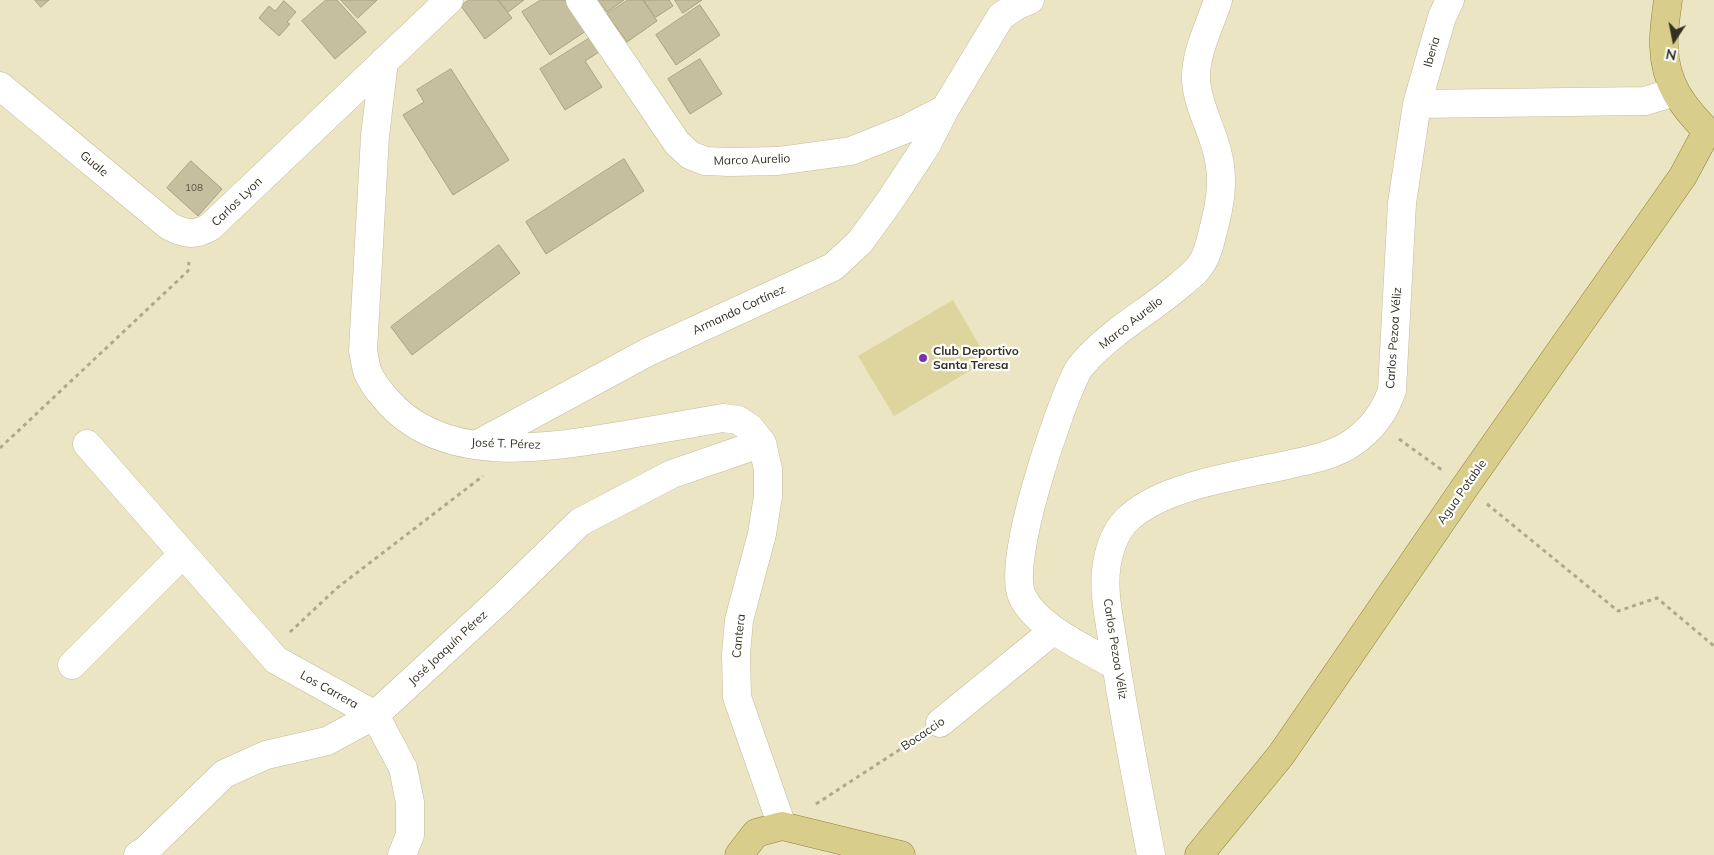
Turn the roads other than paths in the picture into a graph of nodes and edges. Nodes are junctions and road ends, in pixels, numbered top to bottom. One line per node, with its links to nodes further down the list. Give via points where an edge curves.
1 (449, 0): 7 (street, Carlos Lyon)
2 (580, 0): 11 (street, Marco Aurelio, via 677,143 690,155 704,161 778,161 851,151)
3 (1030, 0): 11 (street, via 1001,16)
4 (1218, 0): 18 (street, Marco Aurelio, via 1198,61 1196,81 1200,103 1220,159 1219,212 1203,261 1196,271 1088,358 1077,372 1066,399 1023,534 1018,580 1021,594 1031,610)
5 (1450, 0): 10 (street, Iberia)
6 (1668, 0): 9 (main road, via 1664,46 1667,72)
7 (384, 61): 13 (street, Carlos Lyon, via 210,227); 16 (street, José T. Pérez, via 375,136 363,351 368,373 391,406 406,419 449,440)
8 (0, 86): 13 (street, Guale, via 169,226)
9 (1675, 92): 10 (street, via 1645,101); 12 (main road, via 1692,116)
10 (1417, 104): 20 (street, Carlos Pezoa Véliz, via 1402,203 1392,390 1386,406 1376,422 1351,443 1318,458 1170,493 1130,517 1112,542 1106,565 1106,595)
11 (945, 109): 16 (street, Armando Cortínez, via 926,146 889,202 860,242 833,267 648,352)
12 (1712, 128): 29 (main road, Agua Potable, via 1683,176 1281,755)
13 (191, 234)
14 (87, 444): 17 (street, Los Carrera)
15 (762, 444): 16 (street, José T. Pérez, via 750,428 738,420 723,418 577,443 522,447); 21 (street, José Joaquín Pérez, via 672,474 580,522); 23 (street, Cantera, via 768,469 768,496 762,534 739,620 737,697)
16 (475, 445)
17 (183, 554): 19 (street); 21 (street, Los Carrera, via 276,660)
18 (1054, 630): 20 (street, Marco Aurelio); 22 (street, Bocaccio)
19 (72, 665)
20 (1116, 666): 28 (street, Carlos Pezoa Véliz)
21 (376, 715): 24 (street, José Joaquín Pérez, via 326,741 266,755 224,774); 25 (street, via 403,768 410,802 410,836)
22 (940, 723)
23 (782, 826): 26 (main road, via 756,833); 27 (main road)
24 (138, 855)
25 (402, 855)
26 (739, 855)
27 (901, 855)
28 (1151, 855)
29 (1199, 855)

